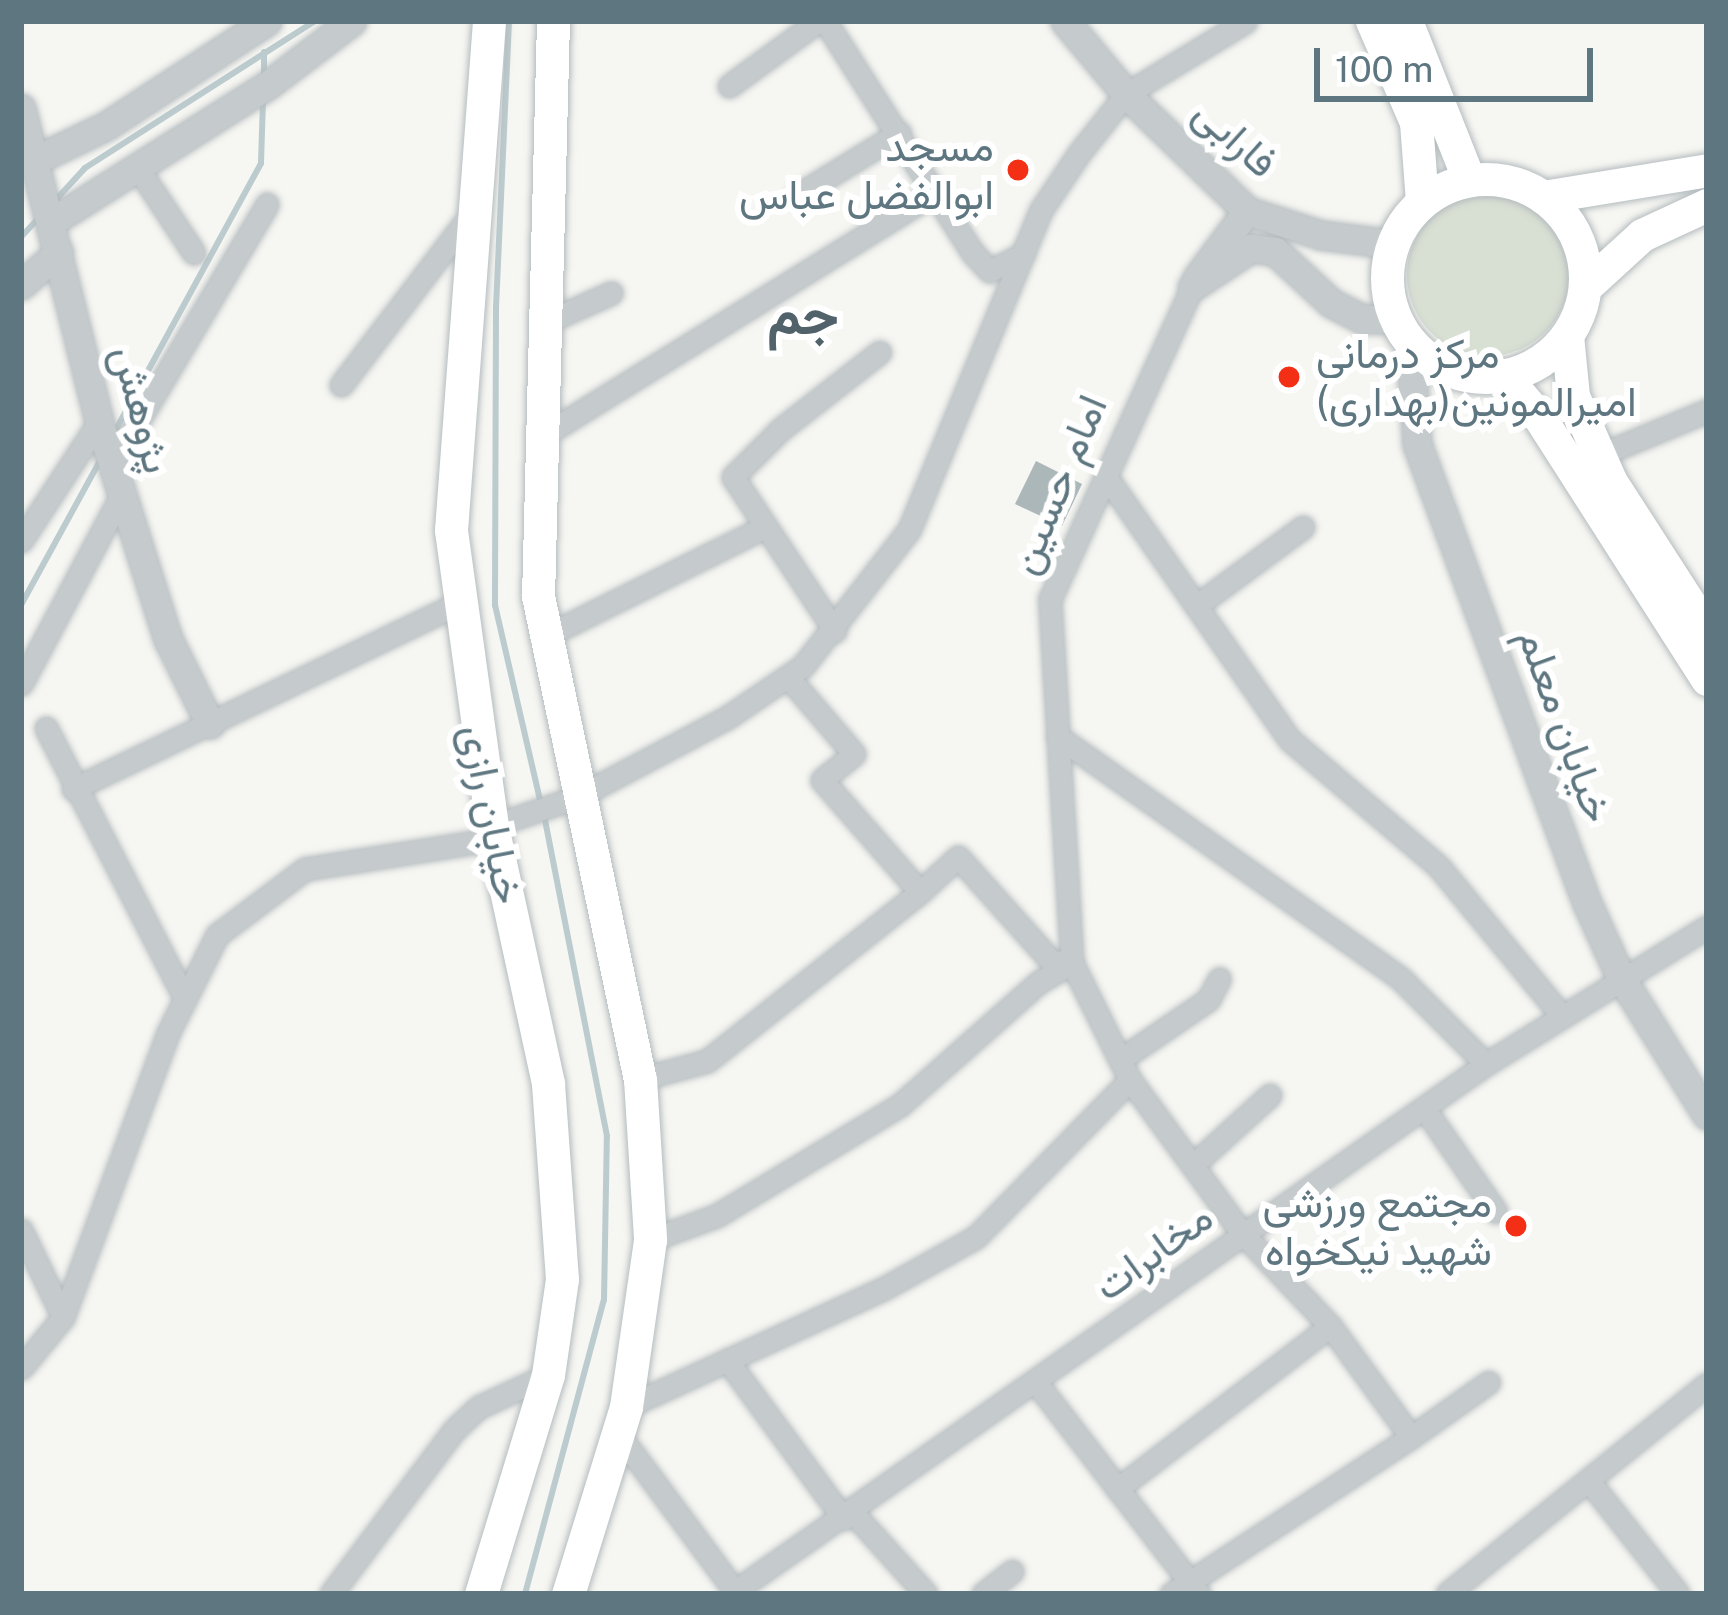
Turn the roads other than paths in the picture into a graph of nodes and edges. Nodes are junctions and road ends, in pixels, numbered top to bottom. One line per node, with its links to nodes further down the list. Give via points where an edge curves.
1 (267, 21): 17 (street)
2 (352, 21): 14 (street)
3 (489, 21): 26 (main road, خیابان رازی)
4 (553, 21): 39 (main road)
5 (822, 21): 10 (street); 13 (street)
6 (1065, 21): 11 (street, فارابی)
7 (1246, 21): 11 (street)
8 (1372, 21): 22 (main road, via 1416,122)
9 (1406, 21): 16 (main road)
10 (729, 86)
11 (1126, 94): 25 (street, فارابی); 33 (street, via 1041,210)
12 (21, 108): 17 (street, پژوهش)
13 (898, 133): 19 (street); 20 (street)
14 (137, 167): 27 (street); 32 (street)
15 (1707, 170): 18 (main road)
16 (1469, 180): 21 (main road, via 1520,184); 22 (main road)
17 (33, 184): 27 (street, پژوهش)
18 (1614, 185): 21 (main road); 29 (main road, via 1619,220)
19 (937, 191): 33 (street, via 990,271); 49 (street)
20 (798, 196)
21 (1543, 197): 37 (main road, via 1576,236)
22 (1422, 202): 30 (main road)
23 (267, 204): 51 (street)
24 (1707, 206): 29 (main road)
25 (1247, 211): 28 (street, فارابی); 36 (street, امام حسین)
26 (469, 217): 44 (street); 58 (main road, خیابان رازی, via 451,530)
27 (51, 222): 31 (street, پژوهش)
28 (1322, 235): 30 (street, فارابی); 34 (street, via 1328,252 1321,268)
29 (1642, 235): 37 (main road)
30 (1392, 244): 40 (main road, via 1387,269)
31 (59, 252): 35 (street); 48 (street, پژوهش)
32 (194, 253)
33 (1024, 254): 59 (street, via 909,530)
34 (1306, 274): 36 (street, فارابی, via 1275,251 1251,248); 40 (street, فارابی, via 1331,303)
35 (21, 285)
36 (1192, 287): 52 (street, امام حسین)
37 (1585, 287): 41 (main road)
38 (611, 293): 39 (street)
39 (542, 325): 49 (main road)
40 (1403, 330): 43 (main road, via 1452,371); 74 (street, خیابان معلم, via 1418,444)
41 (1568, 335): 43 (main road, via 1528,368); 45 (main road)
42 (880, 352): 55 (street, via 737,469 735,490)
43 (1503, 376): 47 (main road)
44 (341, 385)
45 (1573, 396): 47 (main road, via 1563,385 1542,386); 50 (main road)
46 (1707, 410): 50 (street)
47 (1540, 418): 63 (main road)
48 (101, 426): 51 (street, پژوهش); 56 (street)
49 (538, 438): 61 (main road, via 538,596)
50 (1600, 455): 60 (main road)
51 (113, 460): 53 (street, پژوهش)
52 (1105, 475): 57 (street); 67 (street, امام حسین, via 1051,599)
53 (122, 494): 64 (street); 65 (street, پژوهش, via 168,639)
54 (1303, 527): 57 (street)
55 (763, 528): 59 (street); 61 (street)
56 (21, 541)
57 (1200, 603): 77 (street, via 1290,740 1439,866)
58 (455, 605): 65 (street); 70 (main road, خیابان رازی)
59 (835, 631): 62 (street)
60 (1707, 631)
61 (546, 636): 69 (main road)
62 (788, 677): 69 (street); 71 (street, via 854,754 822,780)
63 (1707, 679)
64 (21, 684)
65 (210, 724): 68 (street)
66 (46, 728): 68 (street)
67 (1057, 736): 73 (street, امام حسین); 79 (street, via 1401,979)
68 (73, 789): 76 (street)
69 (577, 797): 70 (street); 80 (main road)
70 (494, 832): 76 (street, via 305,869 217,934); 94 (main road, خیابان رازی, via 548,1083 562,1280)
71 (920, 892): 73 (street, via 958,857 1052,961); 80 (street, via 707,1061)
72 (1707, 927): 74 (street, مخابرات)
73 (1072, 963): 78 (street); 89 (street, via 900,1106 716,1216)
74 (1620, 976): 77 (street, مخابرات); 84 (street, خیابان معلم)
75 (1219, 980): 78 (street, via 1208,1000)
76 (185, 998): 90 (street)
77 (1562, 1016): 79 (street, مخابرات)
78 (1124, 1057): 81 (street)
79 (1486, 1064): 83 (street, مخابرات)
80 (640, 1078): 89 (main road)
81 (1130, 1080): 85 (street); 92 (street, via 976,1237)
82 (1270, 1095): 85 (street)
83 (1424, 1108): 86 (street); 88 (street, مخابرات)
84 (1707, 1115)
85 (1192, 1166): 88 (street)
86 (1496, 1212)
87 (21, 1230): 90 (street)
88 (1242, 1234): 91 (street); 96 (street, مخابرات)
89 (650, 1240): 98 (main road)
90 (63, 1316): 93 (street)
91 (1330, 1326): 99 (street); 101 (street)
92 (727, 1360): 98 (street); 102 (street)
93 (21, 1368)
94 (548, 1375): 106 (street, via 479,1407 454,1430); 107 (main road, خیابان رازی)
95 (1489, 1382): 99 (street)
96 (1038, 1384): 101 (street); 102 (street, مخابرات)
97 (1707, 1384): 100 (street)
98 (623, 1421): 105 (street); 108 (main road)
99 (1411, 1437): 104 (street)
100 (1588, 1480): 111 (street); 112 (street)
101 (1118, 1489): 104 (street)
102 (848, 1516): 105 (street, مخابرات); 109 (street)
103 (1012, 1571): 110 (street)
104 (1186, 1590)
105 (736, 1592)
106 (331, 1594)
107 (481, 1594)
108 (568, 1594)
109 (926, 1594)
110 (983, 1594)
111 (1447, 1594)
112 (1678, 1594)

